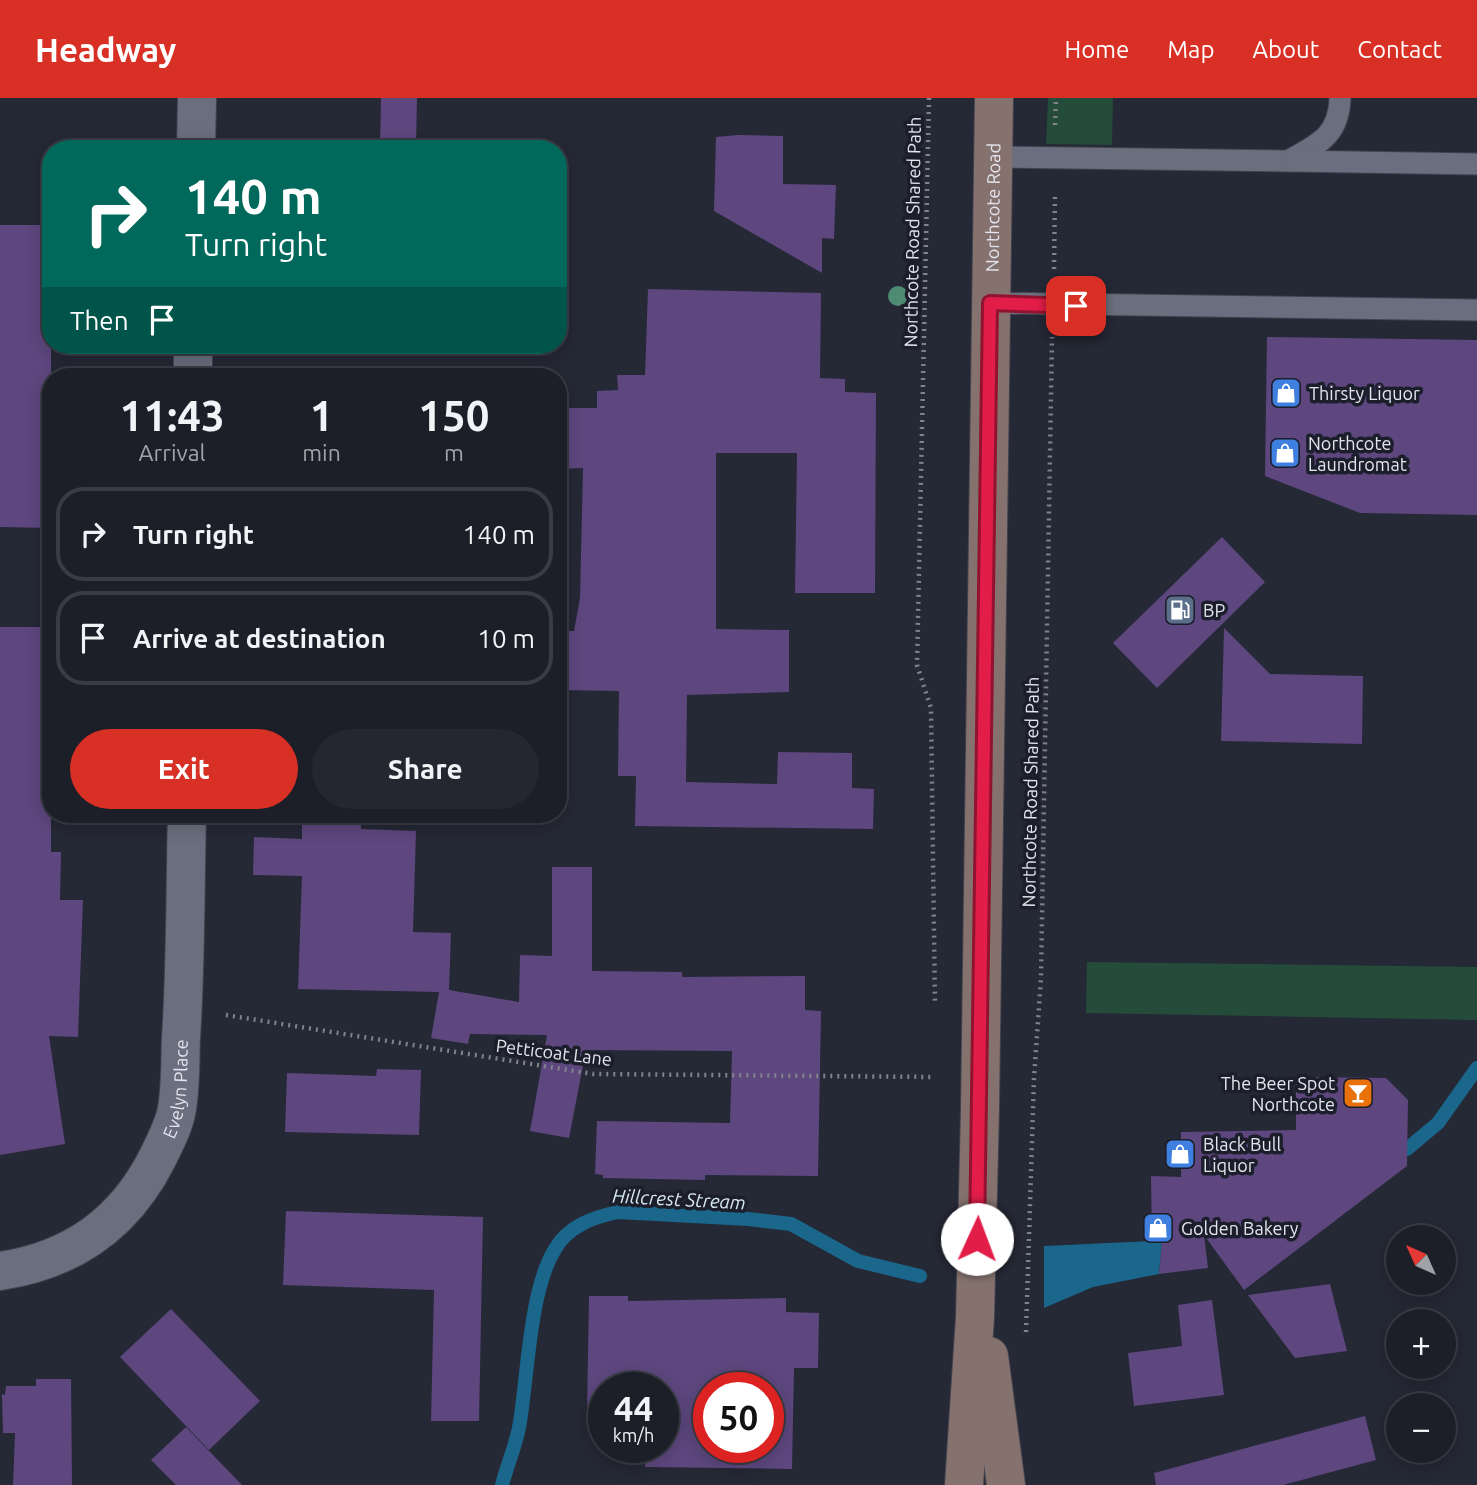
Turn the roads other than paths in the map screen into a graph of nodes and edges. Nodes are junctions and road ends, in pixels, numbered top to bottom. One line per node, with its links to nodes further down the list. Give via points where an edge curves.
1 (197, 98): 4 (street)
2 (994, 98): 5 (main road, Northcote Road)
3 (1340, 98): 6 (lane, via 1340,117 1328,136)
4 (197, 140)
5 (993, 157): 6 (lane); 8 (main road, Northcote Road)
6 (1288, 161): 7 (lane)
7 (1477, 164)
8 (990, 303): 9 (lane); 12 (main road, Northcote Road)
9 (1477, 310)
10 (187, 823): 11 (street, Evelyn Place, via 177,1110 165,1143 131,1201 111,1223 52,1257)
11 (0, 1271)
12 (975, 1317): 13 (main road, Northcote Road, via 992,1364); 14 (main road)
13 (1003, 1467)
14 (964, 1485)

